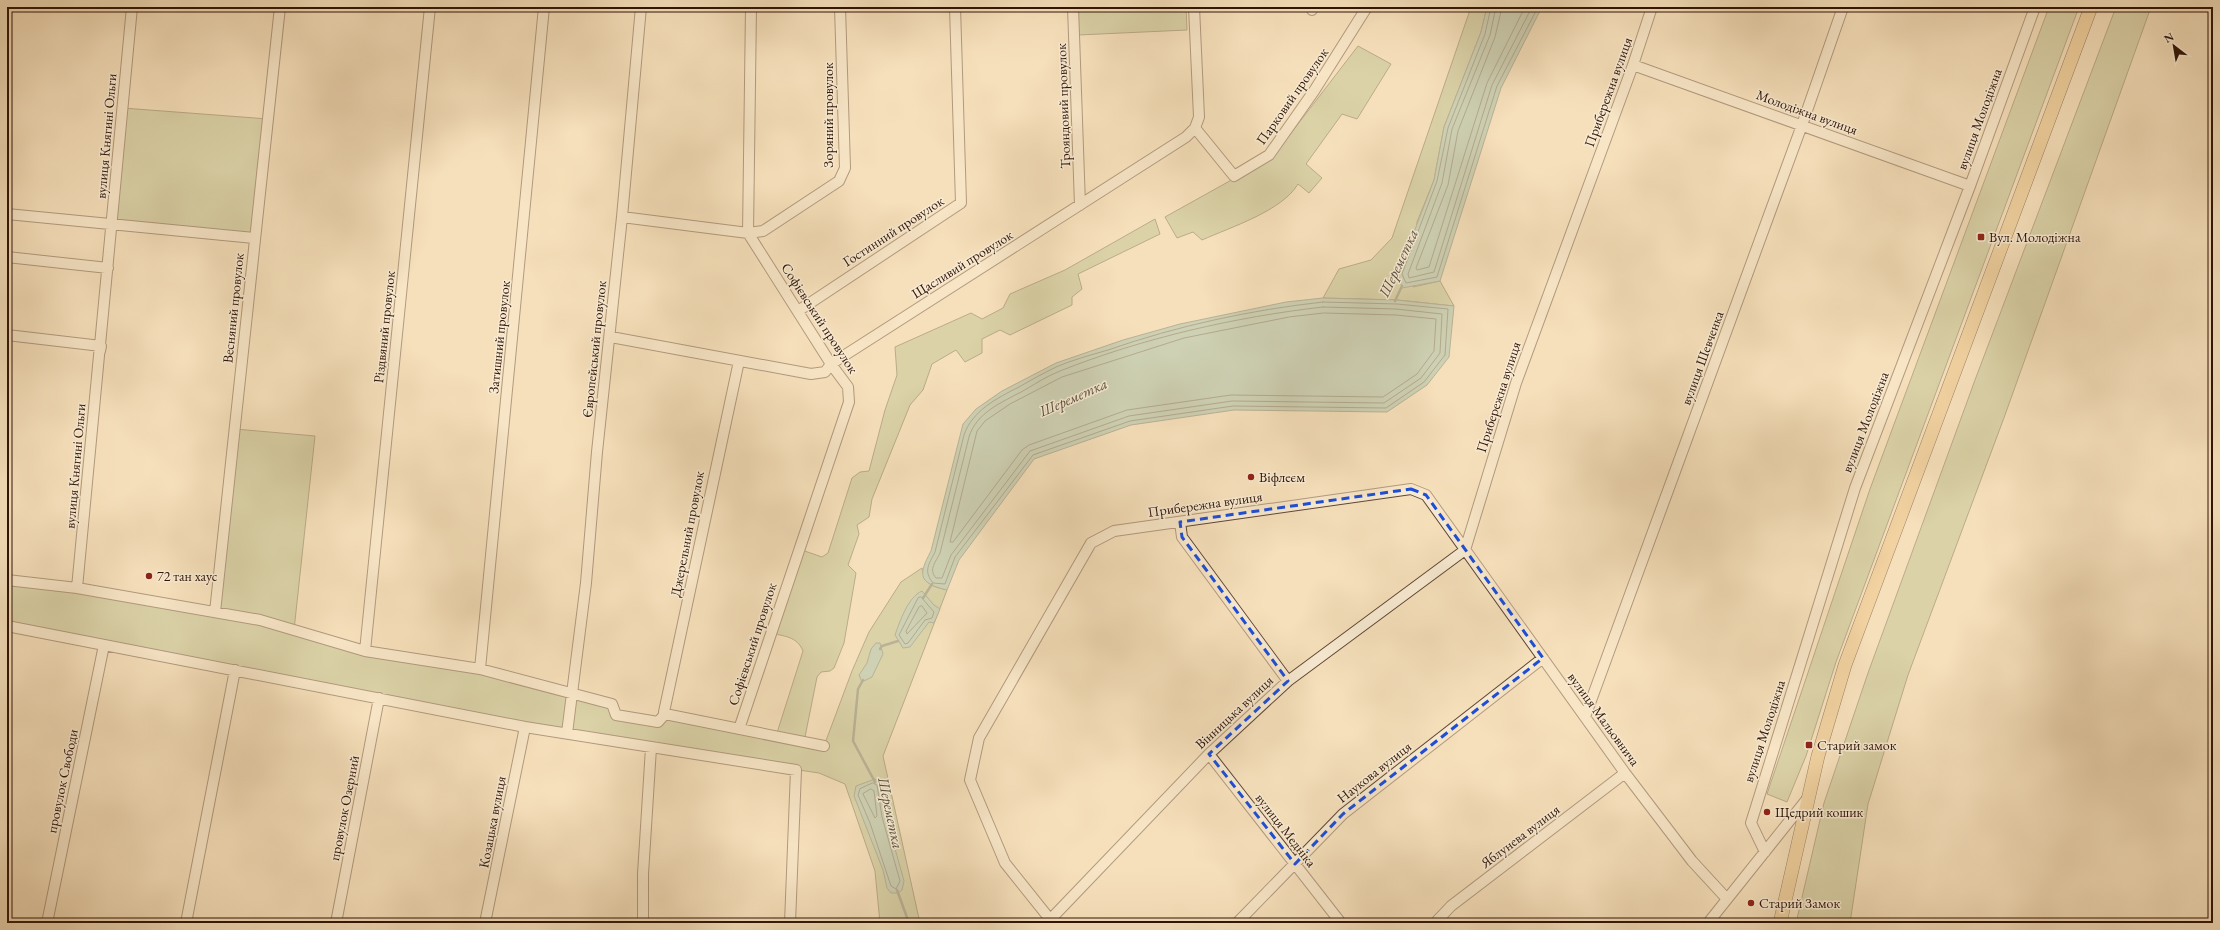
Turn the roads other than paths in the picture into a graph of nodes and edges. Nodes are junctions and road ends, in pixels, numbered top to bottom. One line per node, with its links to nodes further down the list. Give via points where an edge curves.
1 (132, 7): 23 (street, вулиця Княгині Ольги)
2 (280, 7): 25 (street, Весняний провулок)
3 (430, 7): 41 (street, Різдвяний провулок)
4 (544, 7): 43 (street, Затишний провулок)
5 (641, 7): 22 (street, Європейський провулок)
6 (751, 7): 24 (street)
7 (840, 7): 24 (street, Зоряний провулок, via 845,168 839,181 763,231)
8 (955, 7): 28 (street, Гостинний провулок, via 961,203)
9 (1073, 7): 20 (street, Трояндовий провулок)
10 (1194, 7): 18 (street, via 1199,117)
11 (1367, 7): 18 (street, Парковий провулок, via 1270,155 1234,176)
12 (1652, 7): 16 (street, Прибережна вулиця)
13 (1843, 7): 17 (street, вулиця Шевченка)
14 (2035, 7): 19 (street, вулиця Молодіжна)
15 (2091, 7): 57 (main road, via 1845,665)
16 (1633, 65): 17 (street, Молодіжна вулиця); 35 (street, Прибережна вулиця, via 1516,383)
17 (1802, 125): 19 (street, Молодіжна вулиця); 49 (street, вулиця Шевченка)
18 (1195, 128): 20 (street, Щасливий провулок, via 1186,138)
19 (1970, 186): 58 (street, вулиця Молодіжна, via 1855,488 1760,790 1751,823)
20 (1080, 205): 33 (street, Щасливий провулок)
21 (7, 214): 23 (street)
22 (622, 217): 24 (street, Зоряний провулок); 30 (street, Європейський провулок)
23 (112, 224): 25 (street); 27 (street, вулиця Княгині Ольги)
24 (748, 233): 28 (street, Софієвський провулок)
25 (254, 238): 38 (street, Весняний провулок)
26 (7, 258): 27 (street)
27 (108, 268): 31 (street, вулиця Княгині Ольги)
28 (798, 311): 33 (street, Софієвський провулок)
29 (7, 335): 31 (street)
30 (611, 337): 32 (street, Щасливий провулок); 46 (street, Європейський провулок)
31 (101, 346): 37 (street, вулиця Княгині Ольги)
32 (739, 360): 33 (street, Щасливий провулок, via 811,374 825,372); 48 (street, Джерельний провулок)
33 (831, 364): 51 (street, Софієвський провулок, via 848,387 849,402)
34 (1180, 522): 35 (street, Прибережна вулиця, via 1411,489 1426,495); 45 (street, via 1182,537); 61 (street, Прибережна вулиця, via 1114,531 1091,542 979,738 970,780 1005,863)
35 (1465, 550): 42 (street, вулиця Мальовнича); 45 (street, Вінницька вулиця)
36 (7, 580): 37 (street)
37 (78, 588): 38 (street)
38 (215, 612): 41 (street, via 260,620)
39 (7, 626): 40 (street)
40 (104, 645): 44 (street); 62 (street, провулок Свободи)
41 (366, 651): 43 (street)
42 (1543, 658): 49 (street, вулиця Мальовнича); 59 (street, Наукова вулиця, via 1343,814)
43 (480, 669): 46 (street)
44 (235, 670): 47 (street); 63 (street)
45 (1288, 681): 55 (street, Вінницька вулиця)
46 (572, 693): 51 (street, via 612,704 616,715 658,722 665,714); 52 (street, Європейський провулок)
47 (379, 698): 50 (street); 64 (street, провулок Озерний)
48 (664, 712)
49 (1585, 717): 56 (street, вулиця Мальовнича)
50 (525, 727): 52 (street); 65 (street, Козацька вулиця)
51 (739, 729): 53 (street)
52 (567, 733): 54 (street)
53 (824, 746)
54 (651, 748): 66 (street, via 643,874); 67 (street, via 796,770)
55 (1209, 754): 59 (street, вулиця Медніка); 61 (street, Вінницька вулиця)
56 (1625, 773): 60 (street, вулиця Мальовнича, via 1692,861); 70 (street, Яблунева вулиця, via 1451,906)
57 (1808, 799): 58 (street); 72 (main road)
58 (1768, 849): 60 (street)
59 (1295, 864): 68 (street, Наукова вулиця); 69 (street, вулиця Медніка)
60 (1727, 899): 71 (street)
61 (1050, 922)
62 (47, 923)
63 (186, 923)
64 (336, 923)
65 (486, 923)
66 (643, 923)
67 (790, 923)
68 (1237, 923)
69 (1341, 923)
70 (1435, 923)
71 (1708, 923)
72 (1780, 923)

